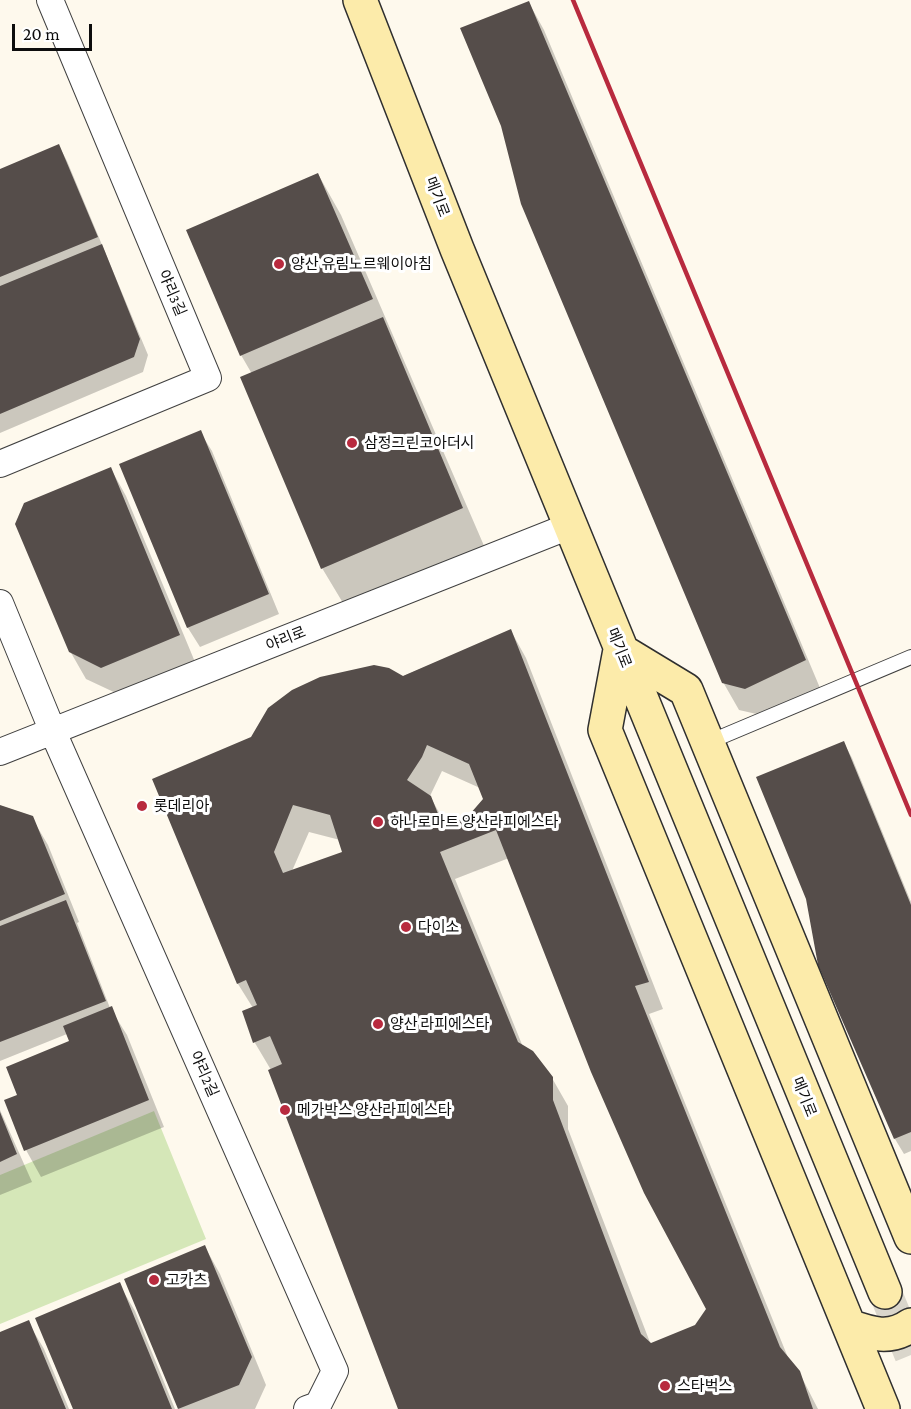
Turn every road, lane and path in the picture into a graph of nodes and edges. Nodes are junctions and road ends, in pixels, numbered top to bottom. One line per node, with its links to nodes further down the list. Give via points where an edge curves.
1 (50, 0): 3 (street, 야리3길, via 208,378)
2 (360, 0): 4 (street, 메기로, via 457,249)
3 (0, 464)
4 (572, 525): 6 (street, 메기로); 8 (street, 야리로)
5 (0, 603): 8 (street)
6 (620, 650): 9 (street, via 686,690); 12 (street, 메기로); 14 (street, via 605,730)
7 (911, 657): 9 (lane)
8 (52, 732): 10 (street, 야리로); 15 (street, 야리2길, via 335,1371 318,1405)
9 (709, 742): 11 (street)
10 (0, 752)
11 (911, 1237)
12 (885, 1292)
13 (911, 1325): 14 (street, via 901,1332 877,1336)
14 (849, 1326): 16 (street)
15 (307, 1409)
16 (883, 1409)

